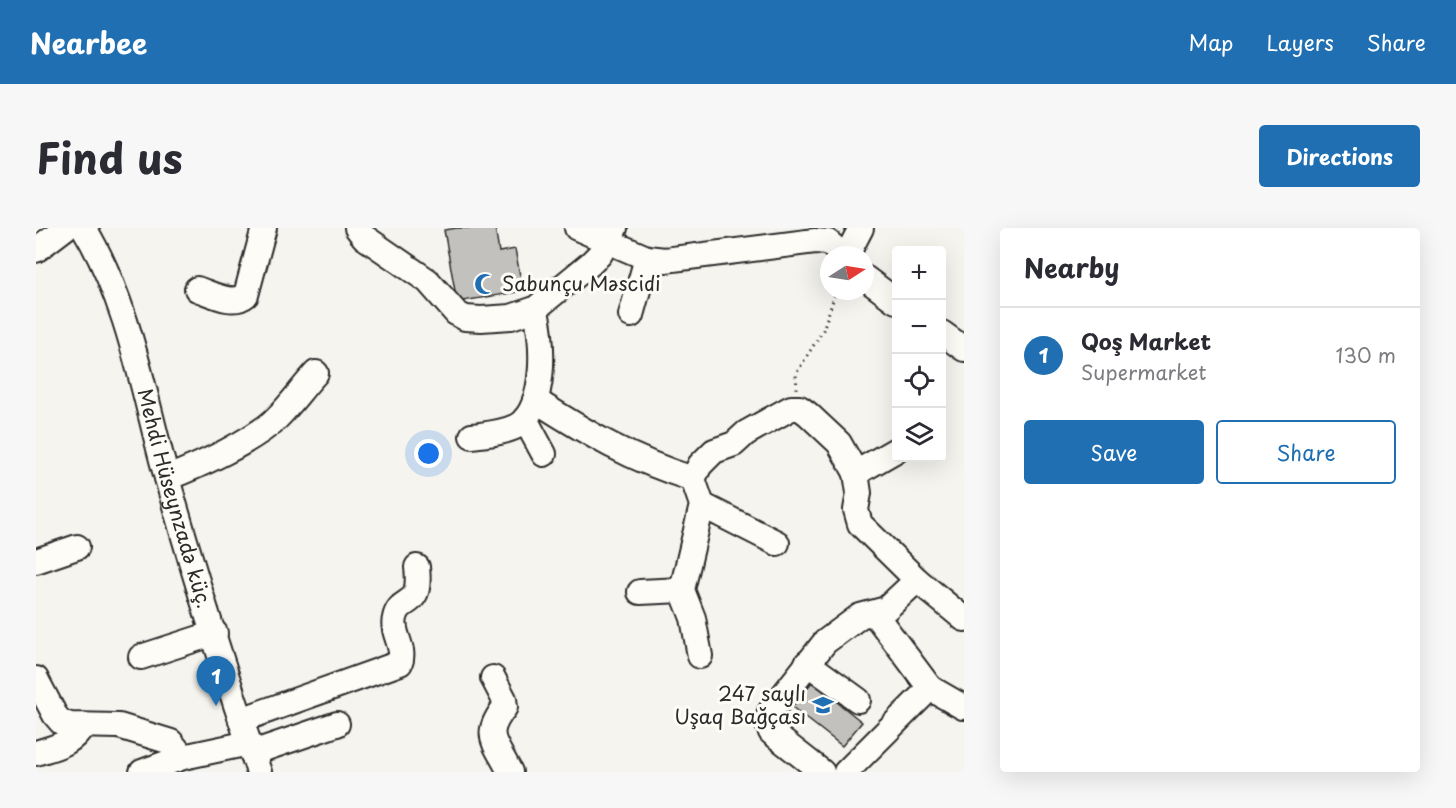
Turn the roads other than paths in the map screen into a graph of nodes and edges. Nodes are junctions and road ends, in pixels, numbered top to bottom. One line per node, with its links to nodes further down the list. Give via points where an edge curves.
1 (65, 228): 10 (street)
2 (84, 228): 23 (street, Mehdi Hüseynzadə küç., via 120,305)
3 (264, 228): 13 (street, via 246,295 232,300)
4 (357, 228): 15 (street, via 364,237 428,281 465,318 511,317)
5 (577, 228): 7 (street)
6 (861, 228): 9 (street)
7 (612, 235): 11 (street); 15 (street, via 590,264)
8 (833, 246): 11 (street, via 815,241 688,259)
9 (850, 246)
10 (36, 250)
11 (647, 258): 16 (street)
12 (874, 284): 14 (street)
13 (197, 289)
14 (896, 300)
15 (534, 309): 18 (street, via 543,350)
16 (631, 315)
17 (316, 372): 23 (street, via 266,426 206,462)
18 (530, 410): 19 (street, via 504,431); 21 (street); 24 (street, via 654,467)
19 (472, 436)
20 (892, 453): 22 (street)
21 (544, 454)
22 (856, 473): 24 (street, via 839,443 800,408 792,408 746,433 734,444 714,451); 30 (street, via 860,524)
23 (167, 478): 35 (street, Mehdi Hüseynzadə küç.)
24 (693, 479): 25 (street)
25 (702, 505): 26 (street); 31 (street)
26 (777, 543)
27 (77, 547): 28 (street)
28 (36, 561)
29 (417, 567): 44 (street, via 416,596 396,614 394,623 403,657 400,663)
30 (917, 580): 33 (street, via 886,609); 34 (street)
31 (682, 590): 32 (street); 36 (street, via 693,618)
32 (640, 592)
33 (874, 612): 38 (street, via 844,626); 41 (street)
34 (964, 619)
35 (215, 633): 37 (street); 44 (street, Mehdi Hüseynzadə küç.)
36 (700, 656)
37 (141, 657)
38 (807, 663): 42 (street); 52 (street, via 770,712 767,722 771,732)
39 (493, 678): 51 (street, via 505,706 491,724 490,732)
40 (36, 679): 46 (street, via 61,722)
41 (930, 688): 43 (street); 53 (street)
42 (858, 700)
43 (963, 707)
44 (241, 720): 48 (street, Mehdi Hüseynzadə küç.)
45 (337, 724): 48 (street)
46 (82, 726): 47 (street, via 69,742); 49 (street, via 101,724 130,729 171,742)
47 (36, 753)
48 (253, 756): 49 (street)
49 (183, 757): 50 (street)
50 (142, 772)
51 (510, 772)
52 (822, 772)
53 (846, 772)

